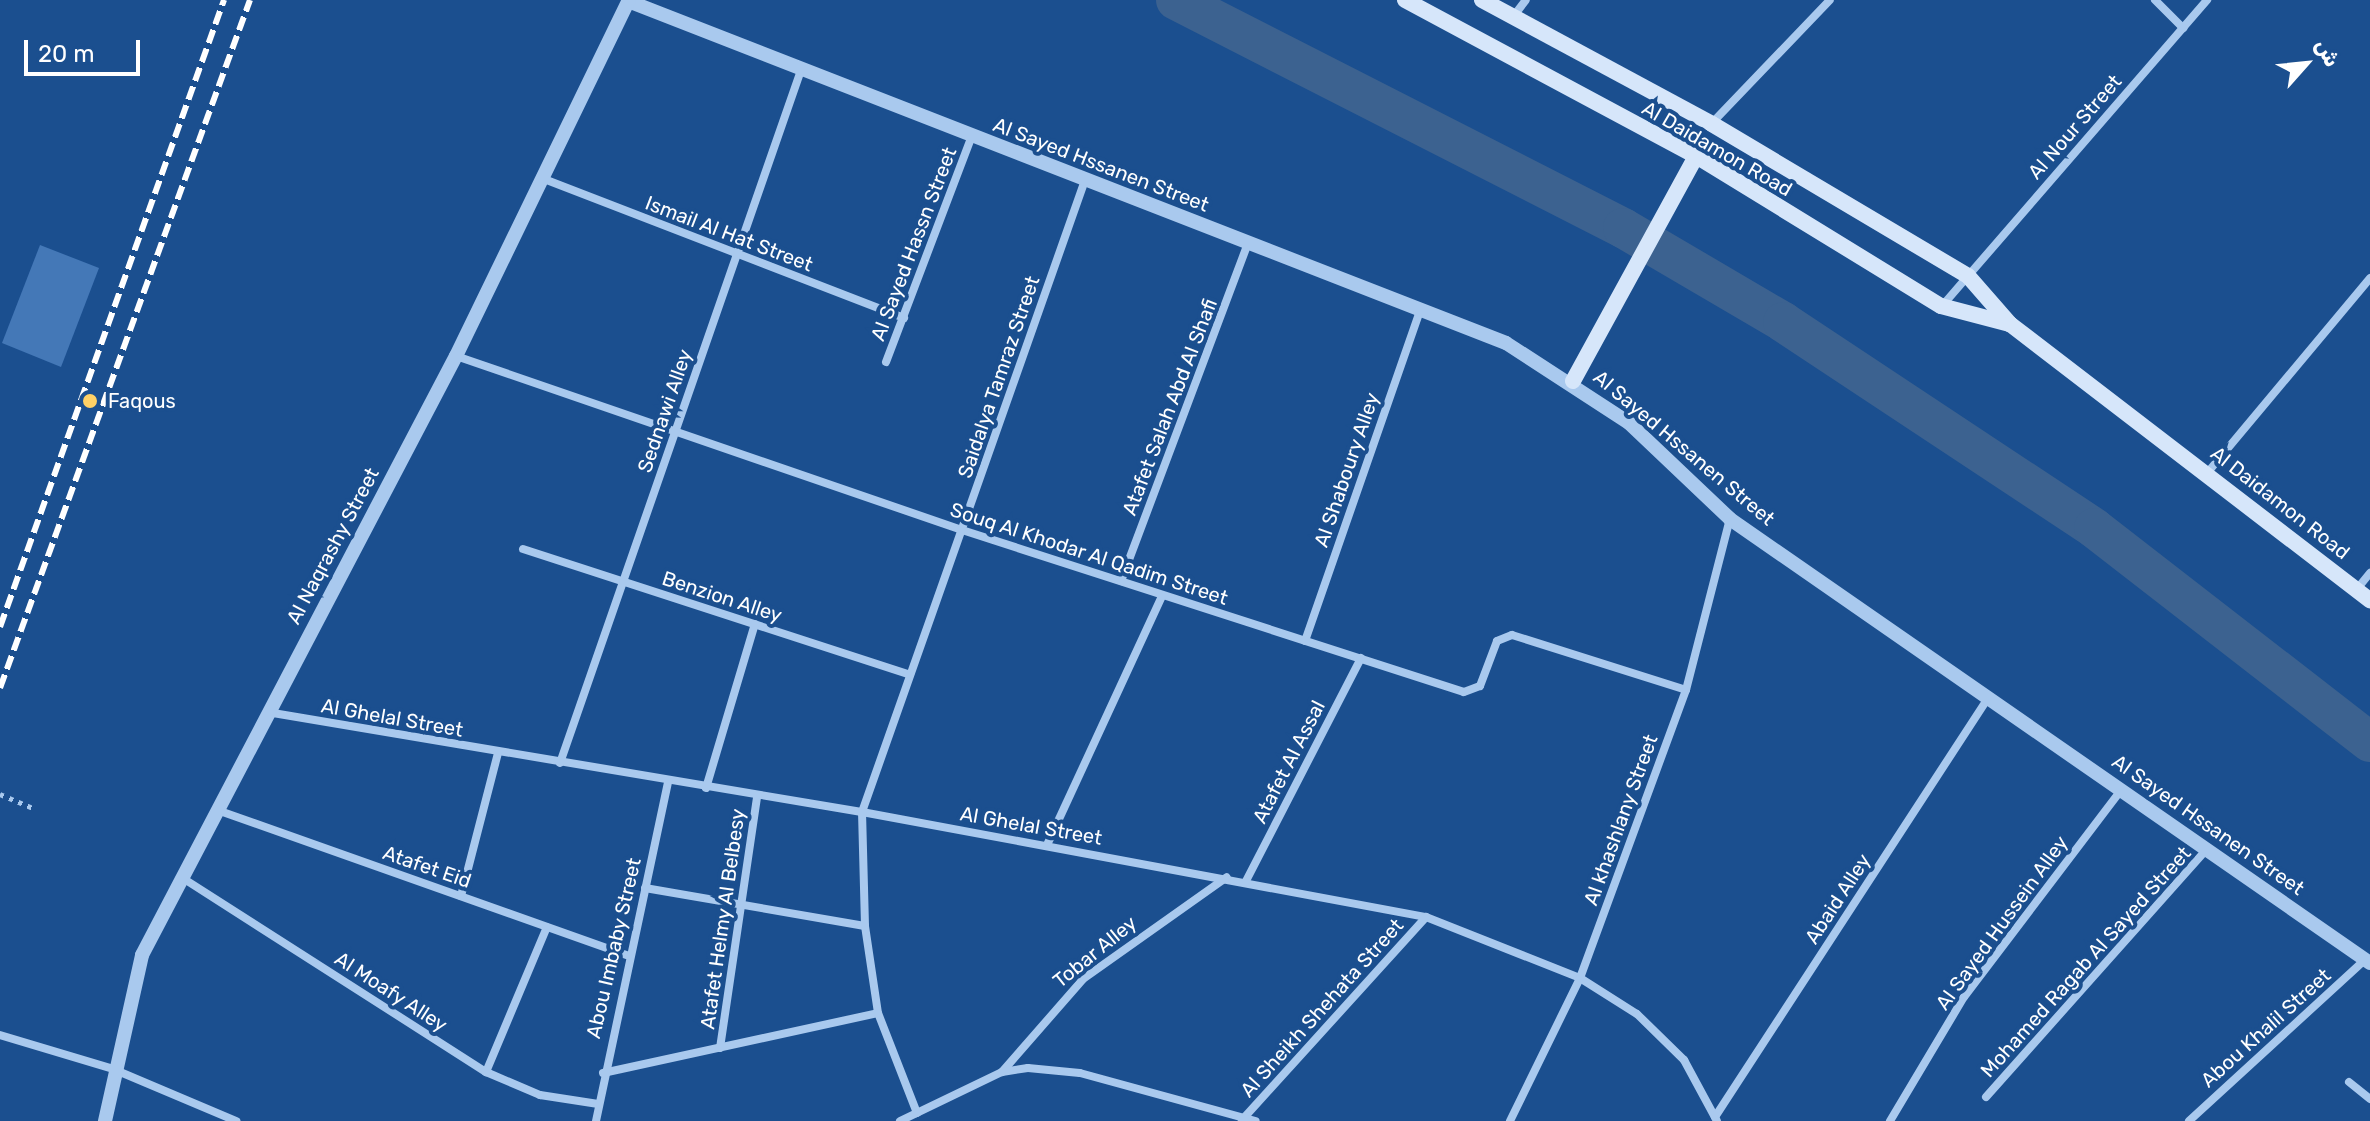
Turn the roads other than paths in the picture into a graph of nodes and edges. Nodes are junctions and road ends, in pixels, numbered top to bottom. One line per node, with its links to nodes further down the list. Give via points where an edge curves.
1 (1405, 0): 13 (main road, Al Daidamon Road)
2 (1482, 0): 8 (main road, Al Daidamon Road)
3 (1526, 0): 8 (street)
4 (1830, 0): 11 (street)
5 (2155, 0): 9 (street)
6 (2207, 0): 9 (street, Al Nour Street)
7 (629, 1): 10 (street, Al Sayed Hssanen Street); 14 (street, Al Naqrashy Street)
8 (1512, 17): 11 (main road, Al Daidamon Road)
9 (2183, 28): 18 (street, Al Nour Street)
10 (801, 70): 12 (street, Al Sayed Hssanen Street); 17 (street, Sednawi Alley)
11 (1712, 124): 18 (main road, Al Daidamon Road)
12 (972, 136): 15 (street, Al Sayed Hssanen Street); 22 (street, Al Sayed Hassn Street)
13 (1696, 156): 20 (main road, Al Daidamon Road); 26 (main road)
14 (544, 179): 17 (street, Ismail Al Hat Street); 24 (street, Al Naqrashy Street)
15 (1085, 180): 16 (street, Al Sayed Hssanen Street); 30 (street, Saidalya Tamraz Street)
16 (1248, 244): 21 (street, Al Sayed Hssanen Street); 33 (street, Atafet Salah Abd Al Shafi)
17 (738, 254): 22 (street, Ismail Al Hat Street); 27 (street, Sednawi Alley)
18 (1968, 276): 20 (street, Al Nour Street); 23 (main road, Al Daidamon Road)
19 (2370, 278): 28 (street)
20 (1941, 306): 23 (main road, Al Daidamon Road)
21 (1420, 310): 26 (street, Al Sayed Hssanen Street, via 1506,343); 38 (street, Al Shaboury Alley)
22 (904, 318): 25 (street, Al Sayed Hassn Street)
23 (2010, 324): 28 (main road, Al Daidamon Road)
24 (456, 356): 27 (street, Souq Al Khodar Al Qadim Street); 43 (street, Al Naqrashy Street)
25 (886, 362)
26 (1573, 381): 29 (street, Al Sayed Hssanen Street, via 1629,423)
27 (676, 429): 30 (street, Souq Al Khodar Al Qadim Street); 34 (street, Sednawi Alley)
28 (2208, 472): 35 (main road, Al Daidamon Road)
29 (1730, 519): 41 (street, Al khashlany Street); 42 (street, Al Sayed Hssanen Street)
30 (962, 530): 33 (street, Souq Al Khodar Al Qadim Street); 40 (street, Saidalya Tamraz Street)
31 (523, 549): 34 (street, Benzion Alley)
32 (2370, 573): 35 (street)
33 (1121, 581): 36 (street, Souq Al Khodar Al Qadim Street)
34 (623, 582): 37 (street, Benzion Alley); 45 (street, Sednawi Alley)
35 (2363, 594)
36 (1162, 596): 38 (street, Souq Al Khodar Al Qadim Street); 52 (street)
37 (755, 624): 40 (street, Benzion Alley); 47 (street)
38 (1305, 641): 39 (street, Souq Al Khodar Al Qadim Street)
39 (1361, 658): 41 (street, Souq Al Khodar Al Qadim Street, via 1470,692 1483,680 1497,641 1512,635); 56 (street, Atafet Al Assal)
40 (910, 675): 51 (street, Saidalya Tamraz Street)
41 (1686, 690): 65 (street, Al khashlany Street)
42 (1988, 698): 48 (street, Al Sayed Hssanen Street); 79 (street, Abaid Alley)
43 (267, 712): 44 (street, Al Ghelal Street); 50 (street, Al Naqrashy Street)
44 (498, 753): 45 (street, Al Ghelal Street); 58 (street)
45 (560, 763): 46 (street, Al Ghelal Street)
46 (668, 782): 47 (street, Al Ghelal Street); 57 (street, Abou Imbaby Street)
47 (706, 788): 49 (street, Al Ghelal Street)
48 (2122, 789): 53 (street, Al Sayed Hssanen Street); 86 (street, Al Sayed Hussein Alley, via 1964,997)
49 (757, 796): 51 (street, Al Ghelal Street); 59 (street, Atafet Helmy Al Belbesy)
50 (217, 810): 54 (street, Al Naqrashy Street); 58 (street, Atafet Eid)
51 (862, 812): 52 (street, Al Ghelal Street); 61 (street)
52 (1047, 845): 55 (street, Al Ghelal Street)
53 (2209, 847): 64 (street, Al Sayed Hssanen Street); 74 (street, Mohamed Ragab Al Sayed Street)
54 (181, 876): 69 (street, Al Naqrashy Street, via 142,955); 70 (street, Al Moafy Alley)
55 (1227, 877): 56 (street, Al Ghelal Street); 71 (street, Tobar Alley, via 1083,979)
56 (1246, 881): 60 (street, Al Ghelal Street)
57 (645, 888): 59 (street); 63 (street, Abou Imbaby Street)
58 (461, 896): 62 (street, Atafet Eid)
59 (741, 904): 61 (street); 68 (street, Atafet Helmy Al Belbesy)
60 (1426, 917): 65 (street, Al Ghelal Street); 78 (street, Al Sheikh Shehata Street)
61 (865, 926): 66 (street)
62 (547, 927): 63 (street, Atafet Eid); 70 (street)
63 (627, 955): 72 (street, Abou Imbaby Street)
64 (2368, 961): 87 (street, Abou Khalil Street)
65 (1580, 978): 79 (street, Al Ghelal Street, via 1662,1035); 85 (street, Al khashlany Street)
66 (878, 1013): 68 (street); 77 (street)
67 (0, 1035): 69 (street)
68 (720, 1048): 72 (street)
69 (113, 1069): 80 (street, Al Naqrashy Street); 81 (street)
70 (486, 1072): 76 (street, Al Moafy Alley, via 540,1095)
71 (1002, 1072): 77 (street); 78 (street, via 1080,1073)
72 (603, 1073): 76 (street, Abou Imbaby Street)
73 (2349, 1082): 75 (street)
74 (1986, 1097)
75 (2370, 1099)
76 (598, 1104): 82 (street, Abou Imbaby Street)
77 (917, 1113): 83 (street)
78 (1243, 1119): 84 (street)
79 (1716, 1119)
80 (105, 1121)
81 (236, 1121)
82 (596, 1121)
83 (900, 1121)
84 (1256, 1121)
85 (1510, 1121)
86 (1890, 1121)
87 (2189, 1121)

